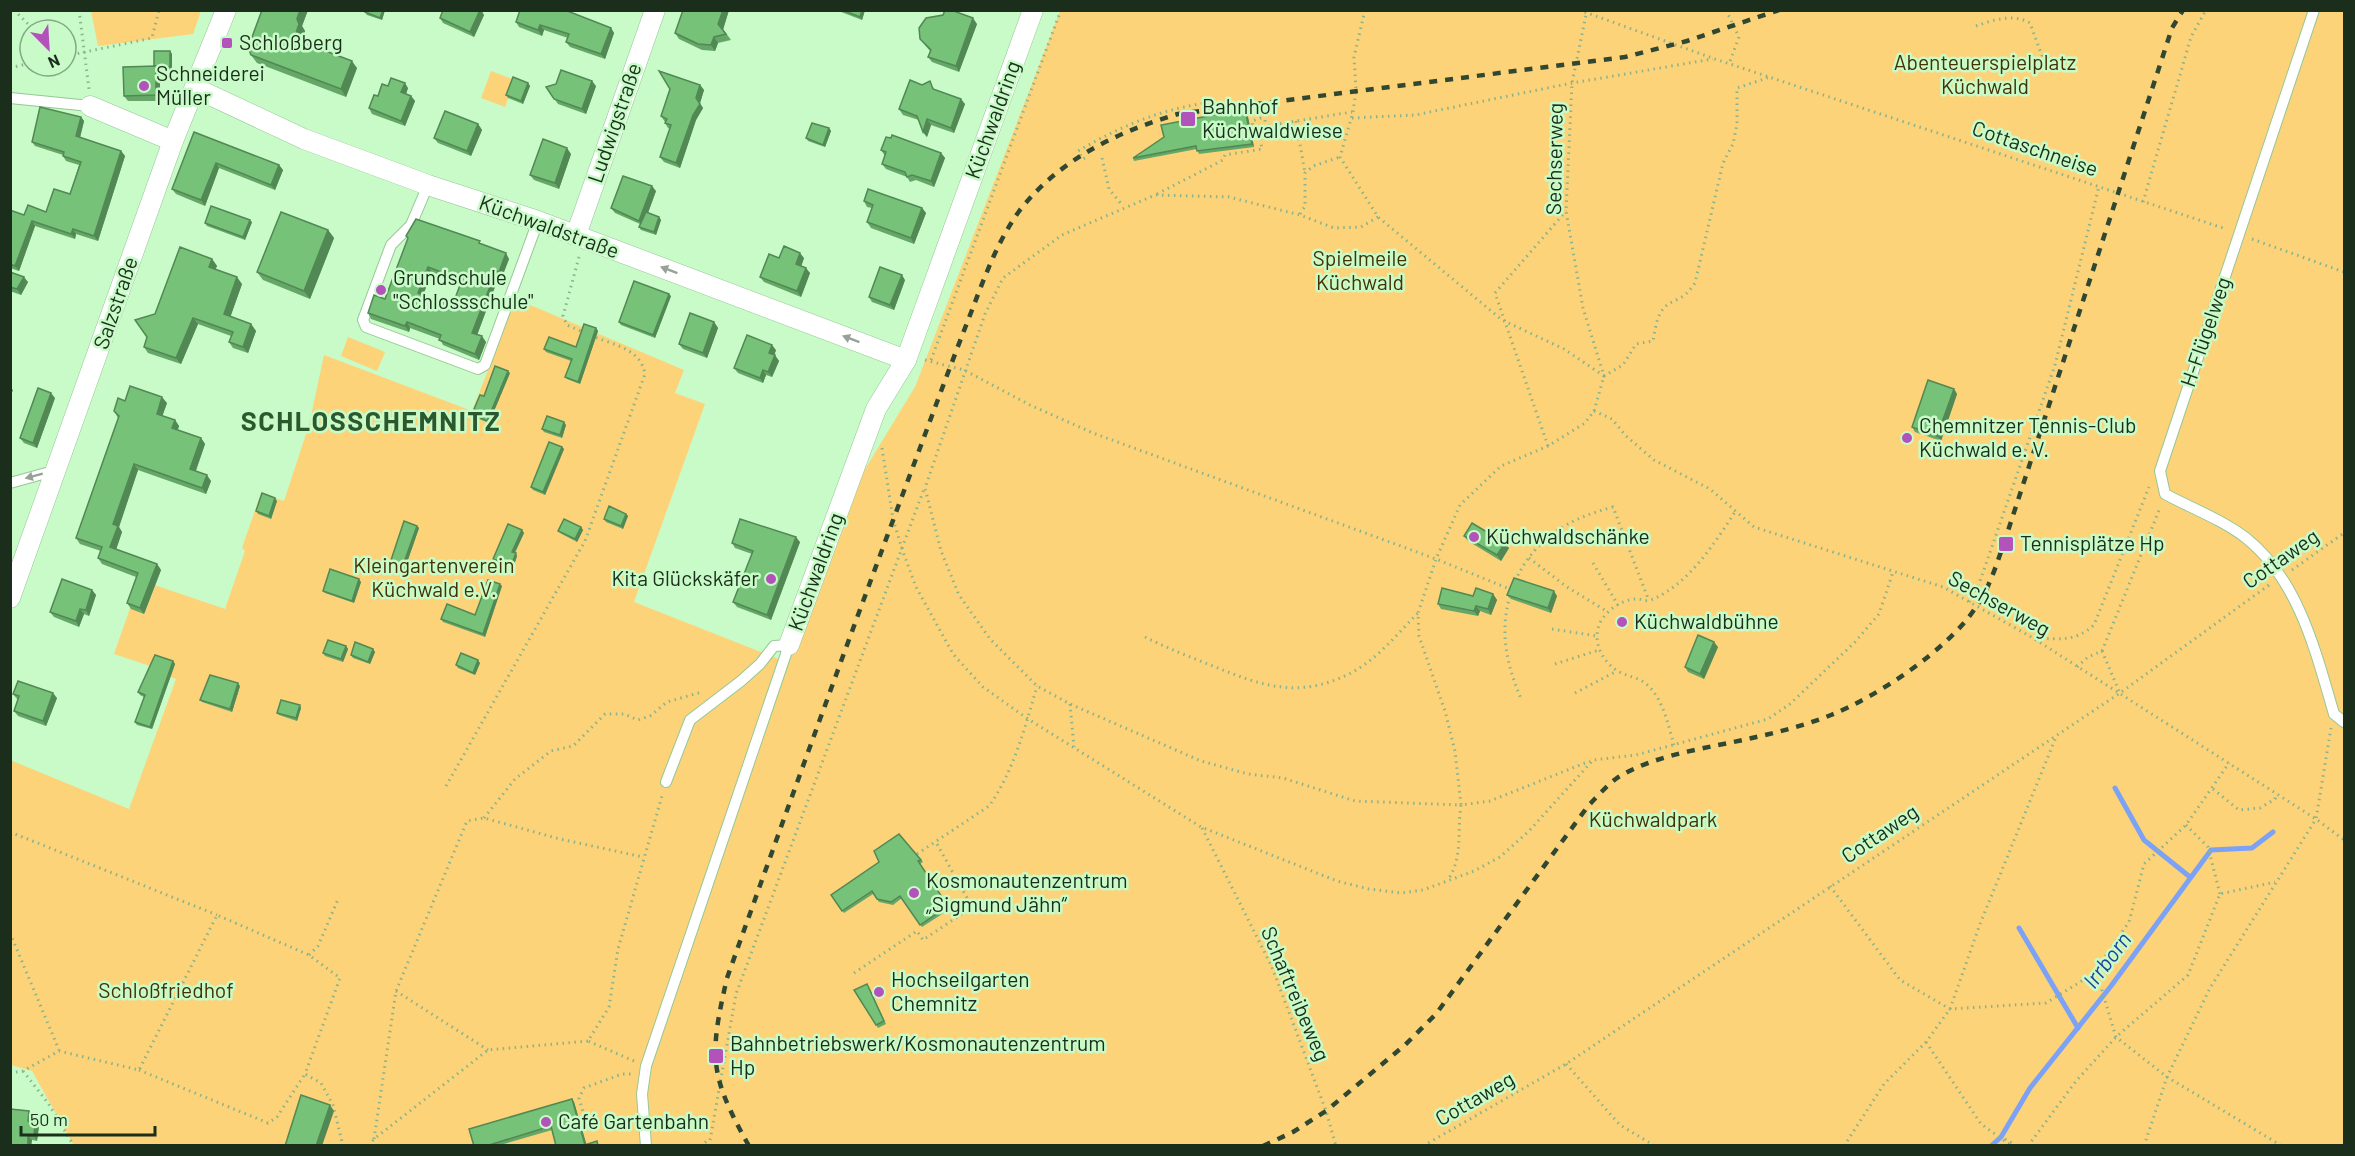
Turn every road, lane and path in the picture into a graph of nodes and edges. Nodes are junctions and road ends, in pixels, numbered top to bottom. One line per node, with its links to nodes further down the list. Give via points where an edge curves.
1 (79, 10): 14 (path)
2 (159, 10): 14 (path, via 152,38)
3 (226, 10): 21 (street, Salzstraße)
4 (655, 10): 47 (street, Ludwigstraße)
5 (1033, 10): 52 (street, Küchwaldring)
6 (1061, 10): 53 (path)
7 (1365, 10): 24 (path, via 1354,57)
8 (1580, 10): 12 (path, Cottaschneise)
9 (1726, 10): 17 (path, via 1739,37)
10 (2206, 10): 40 (path, via 2191,37)
11 (2314, 10): 46 (lane, H-Flügelweg)
12 (1586, 12): 16 (path, Cottaschneise); 20 (path, Sechserweg)
13 (1976, 26): 18 (path, via 2005,18 2031,22 2042,56)
14 (83, 52): 15 (path); 23 (path)
15 (78, 53)
16 (1715, 59): 17 (path, Cottaschneise); 20 (path)
17 (1729, 64): 19 (path, Cottaschneise)
18 (2034, 74)
19 (1770, 77): 38 (path, Cottaschneise); 55 (path, via 1737,88 1733,144 1723,163 1695,283 1687,297 1664,307 1653,341 1636,344 1623,366)
20 (1572, 83): 25 (path, via 1415,115); 42 (path, Sechserweg)
21 (195, 88): 30 (street, Salzstraße); 37 (street, Küchwaldstraße, via 304,139)
22 (10, 98): 23 (lane)
23 (90, 106): 30 (street)
24 (1353, 112): 25 (path); 27 (path)
25 (1352, 118): 33 (path)
26 (1218, 121): 34 (path, via 1213,102 1161,111 1078,151)
27 (1296, 121): 28 (path); 36 (path)
28 (1266, 126): 29 (path); 29 (path, via 1264,115 1252,121 1253,130)
29 (1259, 133): 32 (path, via 1262,149)
30 (173, 141): 59 (street, Salzstraße)
31 (1224, 148): 32 (path)
32 (1225, 154): 39 (path, via 1223,159)
33 (1340, 157): 36 (path, via 1313,166); 44 (path)
34 (1085, 158)
35 (1102, 158): 41 (path, via 1109,189)
36 (1305, 173): 43 (path, via 1305,206)
37 (428, 185): 45 (street, Küchwaldstraße); 45 (lane, via 411,225 391,245 363,320 366,327 478,369 485,366)
38 (2098, 186): 40 (path, Cottaschneise); 74 (path, via 2055,365 1979,584)
39 (1155, 195): 41 (path); 43 (path, via 1229,197)
40 (2143, 202): 46 (path, Cottaschneise)
41 (1124, 207): 54 (path, via 1062,235 1004,278 984,314)
42 (1566, 211): 49 (path, via 1495,293); 55 (path, Sechserweg, via 1582,308)
43 (1300, 215): 44 (path, via 1334,228 1360,227)
44 (1378, 217): 49 (path)
45 (538, 220): 47 (street, Küchwaldstraße)
46 (2240, 234): 48 (path, Cottaschneise); 62 (lane, H-Flügelweg, via 2160,471)
47 (579, 236): 50 (path, via 563,315 567,326); 52 (street, Küchwaldstraße, one-way to 47)
48 (2344, 272)
49 (1502, 320): 55 (path, via 1564,350); 58 (path)
50 (585, 333)
51 (594, 336): 102 (path, via 626,348 638,358 645,374 585,541)
52 (906, 360): 53 (path); 81 (street, Küchwaldring, via 876,409)
53 (931, 361): 54 (path)
54 (964, 370): 61 (path); 67 (path, via 1093,433)
55 (1604, 376): 56 (path)
56 (1594, 411): 58 (path, via 1585,423); 63 (path, Sechserweg, via 1612,419 1654,460 1710,489)
57 (881, 442): 65 (path, via 893,519)
58 (1548, 446): 67 (path, via 1501,466 1479,484 1460,505)
59 (57, 470): 60 (lane, one-way to 60); 72 (street, Salzstraße)
60 (10, 483)
61 (925, 488): 65 (path); 87 (path, via 941,551 959,595 990,639)
62 (2165, 494): 70 (lane, via 2247,538); 83 (path)
63 (1735, 512): 69 (path, Sechserweg, via 1754,527); 73 (path, via 1686,576)
64 (2344, 533): 70 (path, Cottaweg)
65 (903, 552): 94 (path, via 916,587 953,654 984,687); 141 (path, via 736,994)
66 (1529, 558): 71 (path); 73 (path, via 1546,537 1580,516 1613,507); 76 (path)
67 (1436, 559): 71 (path); 77 (path)
68 (1593, 563): 75 (path)
69 (1893, 572): 74 (path, Sechserweg, via 1943,587); 97 (path, via 1879,614 1790,704 1768,719)
70 (2282, 577): 90 (path, Cottaweg); 93 (lane, via 2297,606)
71 (1512, 590): 91 (path, via 1505,612 1504,635 1509,670)
72 (11, 595)
73 (1649, 602): 75 (path, via 1638,599)
74 (1969, 602): 85 (path, Sechserweg)
75 (1618, 605): 76 (path)
76 (1608, 612): 79 (path, via 1600,622)
77 (1418, 613): 80 (path, via 1379,653 1351,673 1304,688 1273,688 1251,681); 105 (path, via 1419,636 1452,741)
78 (1552, 629): 79 (path)
79 (1598, 636): 82 (path)
80 (1145, 637)
81 (789, 645): 101 (lane, via 774,646 741,681 690,720); 135 (lane, Küchwaldring)
82 (1599, 650): 84 (path); 86 (path)
83 (2102, 651): 85 (path); 90 (path)
84 (1555, 664)
85 (2076, 667): 90 (path, Sechserweg)
86 (1617, 671): 89 (path); 97 (path, via 1646,684 1662,707)
87 (1037, 686): 92 (path); 94 (path)
88 (712, 689): 106 (path, via 667,702 638,720 624,714 605,714 573,746 550,751 514,779)
89 (1575, 693)
90 (2120, 693): 96 (path, Cottaweg); 100 (path, Sechserweg)
91 (1522, 701)
92 (1070, 704): 98 (path); 105 (path, via 1201,761 1248,774 1283,778 1355,801)
93 (2334, 714): 95 (lane); 107 (path)
94 (1028, 719): 98 (path); 112 (path, via 1004,782 989,806)
95 (2344, 722)
96 (2056, 735): 117 (path, Cottaweg); 126 (path)
97 (1674, 745): 99 (path)
98 (1074, 747): 109 (path)
99 (1593, 760): 105 (path, via 1490,801); 115 (path, via 1500,857)
100 (2229, 763): 103 (path); 104 (path, Sechserweg)
101 (666, 782): 114 (path)
102 (446, 786)
103 (2212, 789): 104 (path, via 2239,810 2260,808 2275,799); 108 (path)
104 (2276, 793): 107 (path, Sechserweg)
105 (1461, 805): 115 (path, via 1458,859)
106 (484, 818): 114 (path); 125 (path, via 467,821)
107 (2316, 819): 111 (path, Sechserweg); 116 (path)
108 (2186, 825): 118 (path, via 2208,847); 124 (path, via 2144,864 2129,922)
109 (1201, 827): 115 (path, via 1337,881 1369,889 1401,893 1424,890); 143 (path, Schaftreibeweg, via 1272,967)
110 (10, 832): 120 (path)
111 (2344, 840)
112 (936, 842): 113 (path); 123 (path, via 972,907 923,940 917,931)
113 (917, 854)
114 (643, 856): 128 (path, via 618,949 609,1007)
115 (1448, 880)
116 (2275, 882): 118 (path); 138 (path, via 2210,988)
117 (1830, 886): 126 (path, via 1900,980); 132 (path, Cottaweg)
118 (2220, 894): 127 (path, via 2188,975)
119 (339, 897): 122 (path, via 318,945)
120 (217, 915): 122 (path); 133 (path)
121 (10, 933): 131 (path)
122 (309, 955): 137 (path, via 340,978)
123 (854, 973)
124 (2093, 974): 126 (path, via 2046,1003); 127 (path, via 2101,987)
125 (396, 991): 130 (path); 140 (path)
126 (1950, 1009): 129 (path)
127 (2116, 1037): 138 (path); 154 (path, via 2076,1081)
128 (588, 1041): 130 (path); 135 (path)
129 (1926, 1042): 142 (path, via 1981,1124); 152 (path, via 1884,1084)
130 (488, 1050): 140 (path)
131 (59, 1051): 133 (path); 134 (path)
132 (1566, 1064): 150 (path, Cottaweg); 151 (path, via 1620,1125)
133 (139, 1070): 137 (path, via 268,1123 277,1117)
134 (23, 1071): 136 (path); 144 (path)
135 (646, 1071): 139 (path, via 622,1074 584,1088 579,1098); 147 (lane, Küchwaldring)
136 (10, 1073)
137 (305, 1074): 145 (path, via 321,1083 333,1105)
138 (2168, 1077): 155 (path); 156 (path)
139 (588, 1128)
140 (374, 1139): 146 (path)
141 (710, 1139): 148 (path); 149 (path)
142 (2009, 1144): 153 (path, via 2001,1137)
143 (1336, 1145)
144 (74, 1146)
145 (344, 1146)
146 (369, 1146)
147 (646, 1146)
148 (700, 1146)
149 (709, 1146)
150 (1424, 1146)
151 (1655, 1146)
152 (1844, 1146)
153 (2017, 1146)
154 (2028, 1146)
155 (2144, 1146)
156 (2282, 1146)

